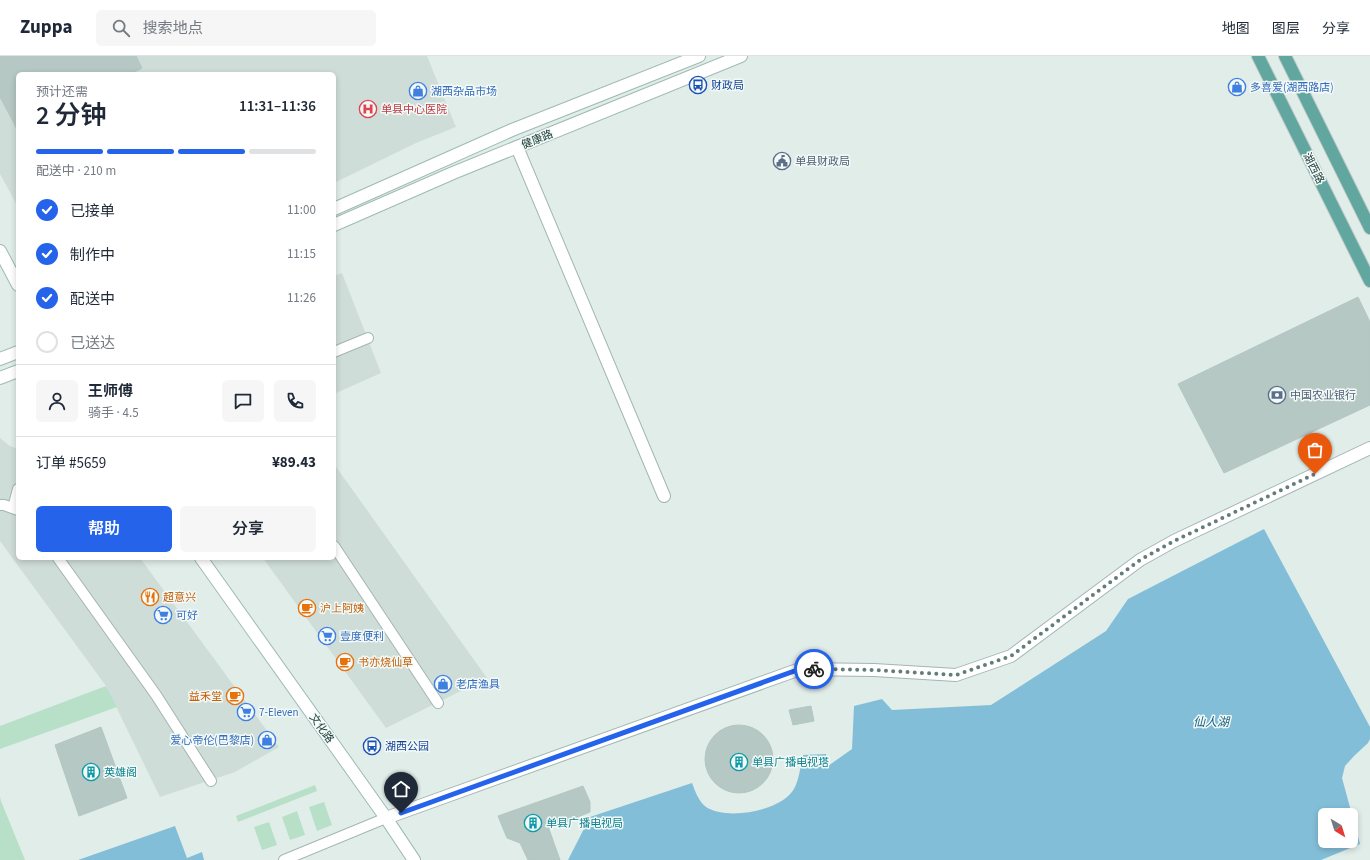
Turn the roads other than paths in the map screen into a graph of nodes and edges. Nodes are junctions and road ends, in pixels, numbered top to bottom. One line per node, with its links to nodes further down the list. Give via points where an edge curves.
1 (699, 56): 6 (street, 健康路, via 512,130)
2 (741, 56): 5 (street, 健康路)
3 (1258, 56): 11 (main road, 湖西路)
4 (1285, 56): 8 (main road)
5 (517, 147): 7 (street, 健康路); 19 (street)
6 (336, 208)
7 (336, 224)
8 (1370, 228)
9 (0, 251): 10 (street)
10 (16, 281)
11 (1370, 281)
12 (368, 338): 13 (street)
13 (336, 351)
14 (16, 353): 15 (street)
15 (0, 359)
16 (16, 372): 17 (street)
17 (0, 378)
18 (1370, 448): 27 (street, via 1174,541 1140,560 1011,656 956,675 800,669)
19 (664, 496)
20 (0, 505): 21 (street)
21 (16, 509)
22 (336, 549): 25 (street)
23 (59, 560): 26 (street, via 156,695)
24 (201, 560): 27 (street, 文化路)
25 (438, 702)
26 (211, 781)
27 (386, 818): 28 (street); 29 (street, 文化路)
28 (284, 860)
29 (414, 860)

